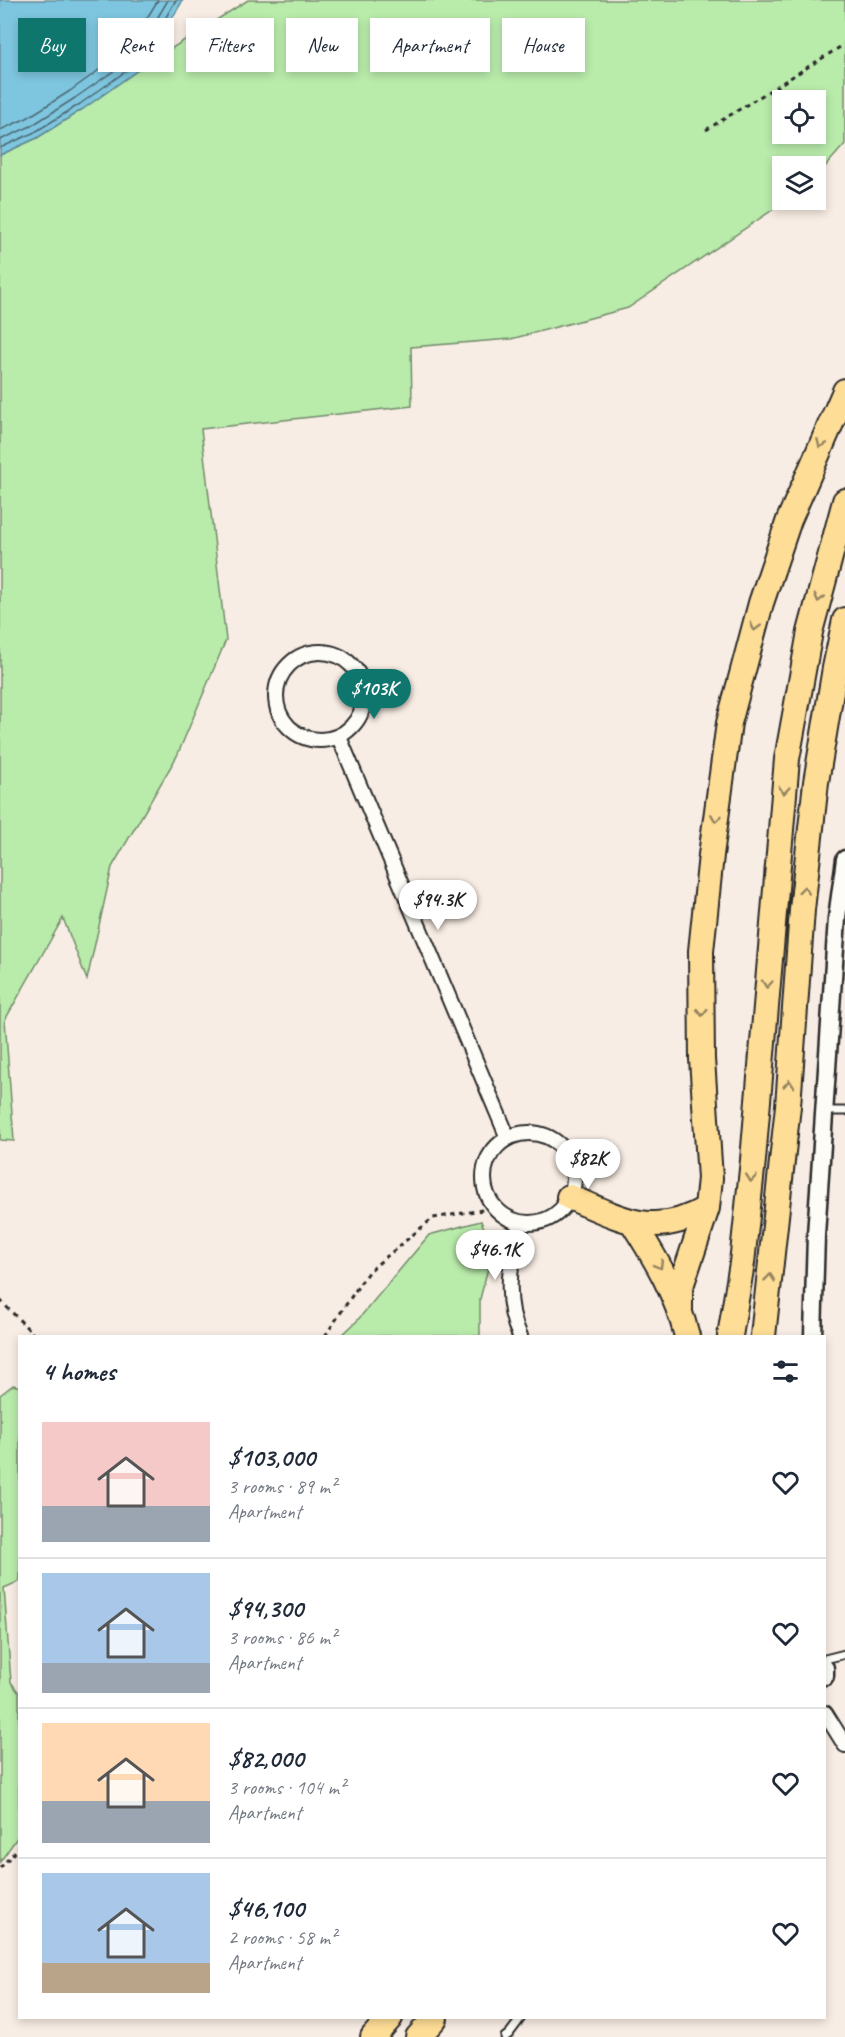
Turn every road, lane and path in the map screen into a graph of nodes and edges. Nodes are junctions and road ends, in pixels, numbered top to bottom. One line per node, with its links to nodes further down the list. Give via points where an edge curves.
1 (845, 44): 2 (path)
2 (706, 130)
3 (845, 391): 13 (highway, one-way to 13, via 789,520 761,603 729,723 702,951 702,1059 710,1178)
4 (845, 501): 22 (highway, one-way to 22, via 810,632 787,759 753,1160)
5 (845, 620): 23 (highway, one-way to 5, via 787,1118 815,793)
6 (339, 736): 6 (street, via 359,717 364,690 359,676 351,665 334,655 313,652 300,656 279,678 275,694 280,716 295,734 309,740); 10 (street)
7 (845, 859): 8 (street, via 837,918)
8 (825, 1111): 9 (lane); 24 (street)
9 (845, 1112)
10 (508, 1138): 11 (street, via 535,1134 560,1146 573,1170); 12 (street, via 489,1157 485,1170 487,1196)
11 (570, 1197): 14 (street, via 549,1218 535,1223); 15 (highway)
12 (494, 1208): 14 (street); 19 (path, via 433,1218 368,1272)
13 (707, 1208): 15 (highway, via 676,1222); 17 (highway, via 685,1270)
14 (520, 1222): 20 (street, via 511,1256 510,1300)
15 (633, 1223): 17 (highway, one-way to 17, via 668,1280)
16 (0, 1300): 18 (path)
17 (680, 1310): 21 (highway)
18 (34, 1335)
19 (326, 1335)
20 (520, 1335)
21 (687, 1335)
22 (730, 1335)
23 (763, 1335)
24 (813, 1335)
25 (845, 1653): 26 (lane)
26 (826, 1659)
27 (826, 1715): 28 (street)
28 (845, 1745)
29 (18, 1848): 30 (path)
30 (0, 1868)
31 (387, 2019): 36 (lane)
32 (387, 2019): 37 (highway)
33 (434, 2019): 38 (highway)
34 (520, 2019): 35 (lane)
35 (508, 2036)
36 (366, 2037)
37 (373, 2037)
38 (418, 2037)

